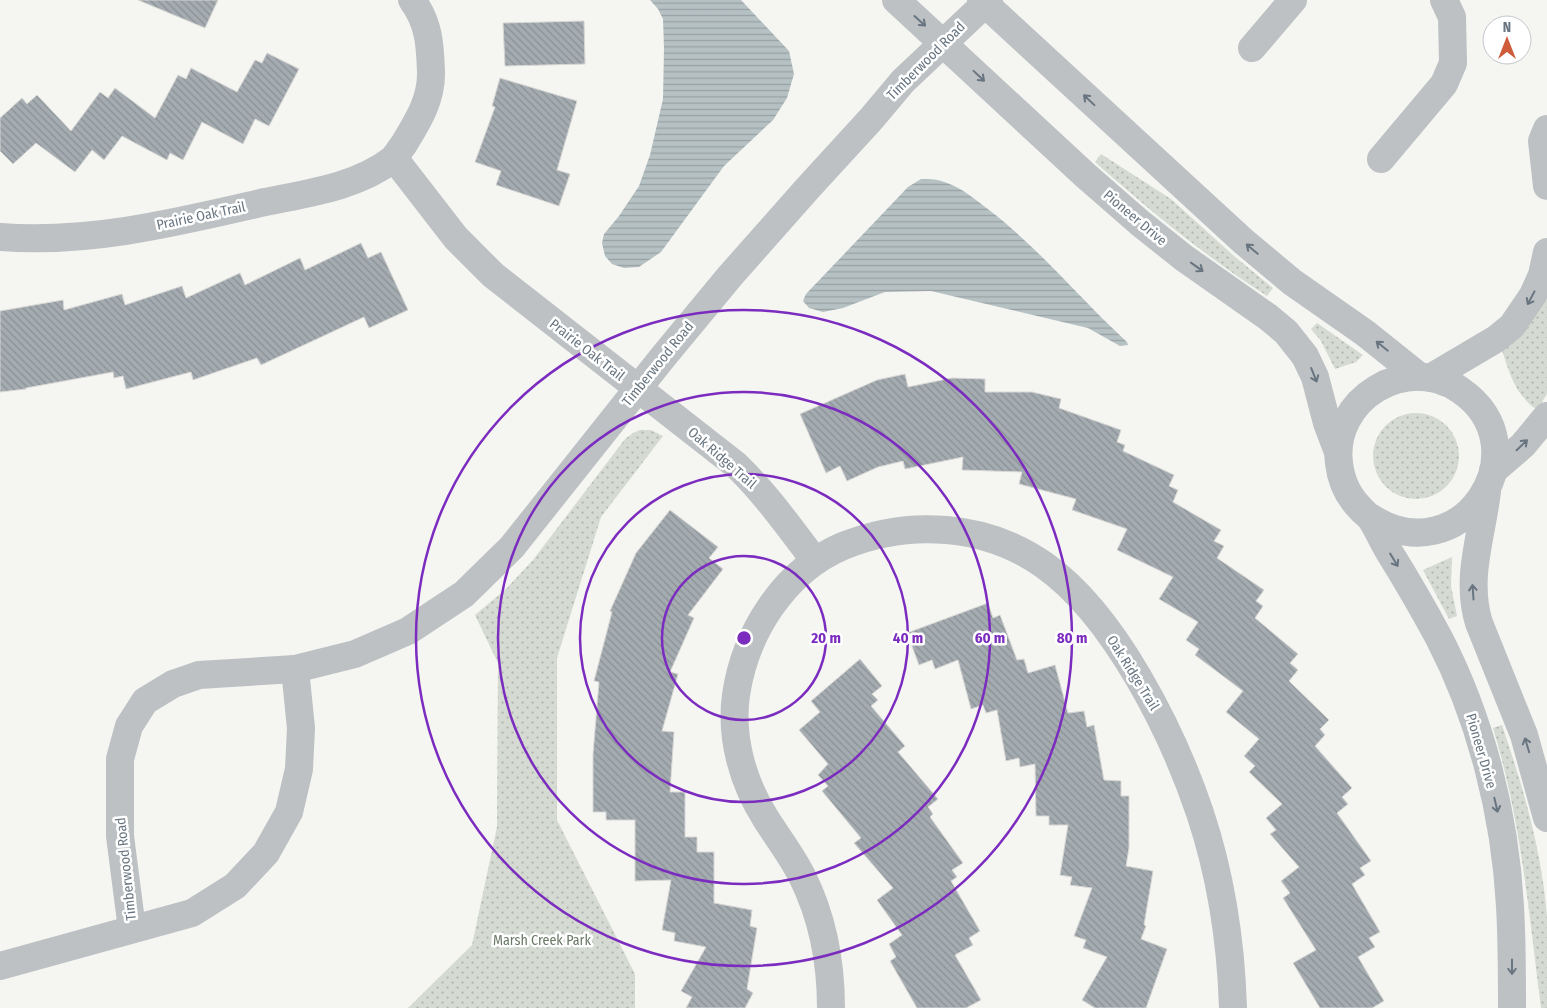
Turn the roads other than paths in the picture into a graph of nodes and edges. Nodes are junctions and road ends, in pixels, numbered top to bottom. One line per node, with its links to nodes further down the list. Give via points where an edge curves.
1 (412, 0): 9 (street, Prairie Oak Trail, via 422,14 430,48 432,84 422,117)
2 (896, 0): 6 (street, Pioneer Drive, one-way to 6)
3 (1292, 0): 7 (street)
4 (1444, 0): 10 (street, via 1452,18 1453,63 1444,84)
5 (985, 1): 6 (street, Timberwood Road); 14 (street, one-way to 5, via 1292,282 1243,242)
6 (943, 43): 15 (street, Timberwood Road, via 903,81 730,276); 17 (street, Pioneer Drive, one-way to 17, via 1140,223 1190,263 1283,328 1311,368)
7 (1252, 48)
8 (1547, 129): 11 (street, via 1542,141)
9 (394, 158): 12 (street, Prairie Oak Trail, via 364,176 337,186 178,222 70,238); 15 (street, Prairie Oak Trail, via 456,238 493,275)
10 (1381, 159)
11 (1547, 186)
12 (0, 237)
13 (1547, 252): 14 (street, one-way to 14, via 1533,295 1512,326 1496,339)
14 (1425, 377): 17 (street, via 1399,378 1363,398 1344,424); 18 (street, via 1454,386 1468,396 1488,422 1495,454)
15 (637, 390): 20 (street, Oak Ridge Trail, via 751,480); 21 (street, Timberwood Road, via 512,548 464,594 408,631 356,654)
16 (1547, 416): 18 (street, one-way to 16)
17 (1338, 454): 19 (street, via 1344,486)
18 (1490, 479): 19 (street, via 1476,506 1460,520 1441,529 1420,533 1399,531); 22 (street, one-way to 18, via 1524,736 1480,623 1474,599 1474,569)
19 (1370, 517): 27 (street, Pioneer Drive, one-way to 27, via 1424,608 1443,647 1466,699 1485,759 1507,872 1512,934)
20 (815, 561): 25 (street, Oak Ridge Trail, via 777,598 756,632 738,684 735,729 751,792 800,872 815,907 828,955); 26 (street, Oak Ridge Trail, via 842,546 872,536 914,529 946,530 989,538 1020,551 1076,593 1104,627 1147,693 1192,790 1212,856 1224,914 1231,965)
21 (295, 668): 23 (street, Timberwood Road, via 301,728 300,769 289,812 266,853 235,886 192,913); 23 (street, Timberwood Road, via 199,675 173,684 145,701 129,726 120,759 120,836)
22 (1547, 818)
23 (132, 930): 24 (street, Timberwood Road)
24 (0, 966)
25 (831, 1008)
26 (1232, 1008)
27 (1512, 1008)

